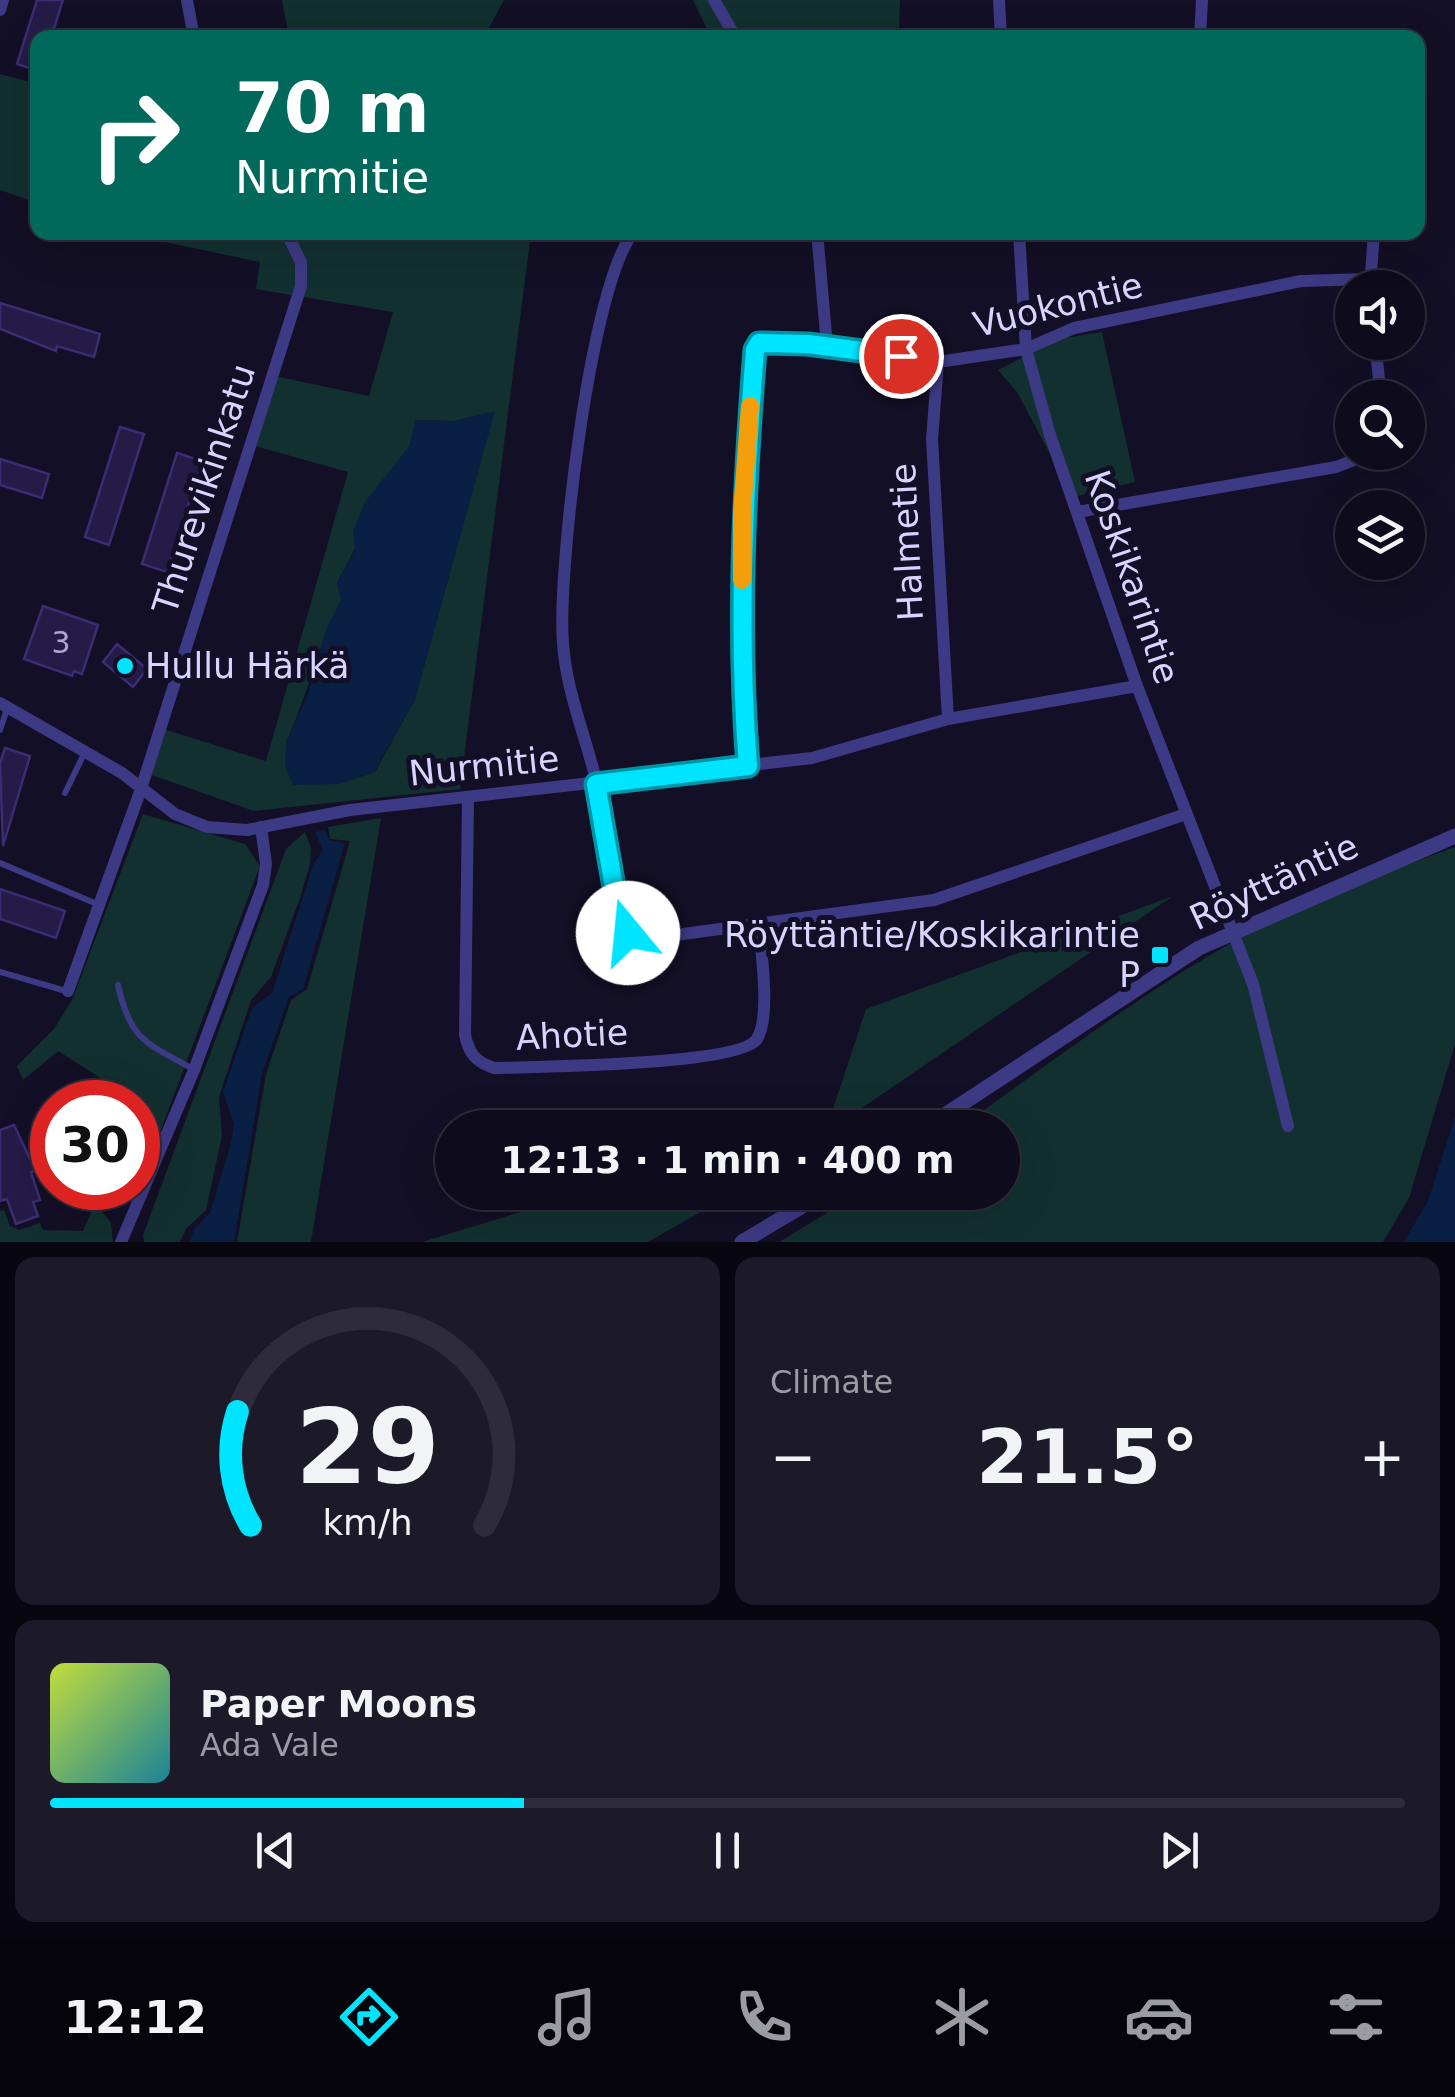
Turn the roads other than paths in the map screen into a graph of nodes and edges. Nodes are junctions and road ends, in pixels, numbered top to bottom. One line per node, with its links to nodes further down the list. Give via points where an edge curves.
1 (3, 0): 6 (street)
2 (187, 0): 7 (street)
3 (714, 0): 8 (street)
4 (1000, 0): 9 (street)
5 (1202, 0): 10 (street)
6 (0, 10)
7 (193, 30)
8 (731, 30)
9 (1002, 30)
10 (1200, 30)
11 (290, 240): 30 (street, Thurevikinkatu, via 301,262 301,286)
12 (627, 240): 29 (street, via 599,323 570,506 562,610 567,676)
13 (818, 240): 18 (street)
14 (1019, 240): 19 (street, Koskikarintie)
15 (1373, 240): 16 (street)
16 (1371, 270)
17 (1335, 281): 19 (street, Vuokontie, via 1301,280 1074,328)
18 (827, 346): 20 (street, Vuokontie); 28 (street, Vuokontie, via 759,343 755,350 742,512)
19 (1026, 349): 20 (street, Vuokontie); 22 (street, Koskikarintie)
20 (938, 362): 25 (street, Halmetie, via 932,439)
21 (1335, 467): 22 (street)
22 (1076, 512): 23 (street, Koskikarintie)
23 (1138, 686): 25 (street, Nurmitie); 33 (street, Koskikarintie)
24 (4, 705): 26 (lane); 27 (street, Nurmitie)
25 (948, 719): 28 (street, Nurmitie, via 812,758)
26 (0, 730)
27 (86, 750): 30 (street, Nurmitie); 31 (lane)
28 (748, 766): 29 (street, Nurmitie)
29 (596, 784): 32 (street, Nurmitie); 38 (street, via 628,933 661,938)
30 (141, 788): 34 (street, Nurmitie, via 175,814 208,827); 37 (street, Thurevikinkatu)
31 (66, 793)
32 (468, 799): 34 (street, Nurmitie, via 299,816); 38 (street, Ahotie, via 465,1035 481,1063 611,1066 752,1045 762,1013)
33 (1186, 814): 38 (street, via 934,900); 39 (street, Koskikarintie)
34 (260, 827): 43 (street, via 263,885)
35 (1455, 836): 39 (street, Röyttäntie)
36 (0, 862): 37 (lane)
37 (98, 904): 42 (street, Thurevikinkatu)
38 (759, 925)
39 (1233, 930): 44 (street, Röyttäntie, via 1125,992); 45 (street, Koskikarintie)
40 (0, 972): 42 (lane)
41 (118, 986): 43 (lane, via 126,1022 147,1043)
42 (68, 991)
43 (194, 1070): 47 (street)
44 (951, 1110)
45 (1288, 1126)
46 (796, 1210): 48 (street)
47 (121, 1242)
48 (742, 1242)

